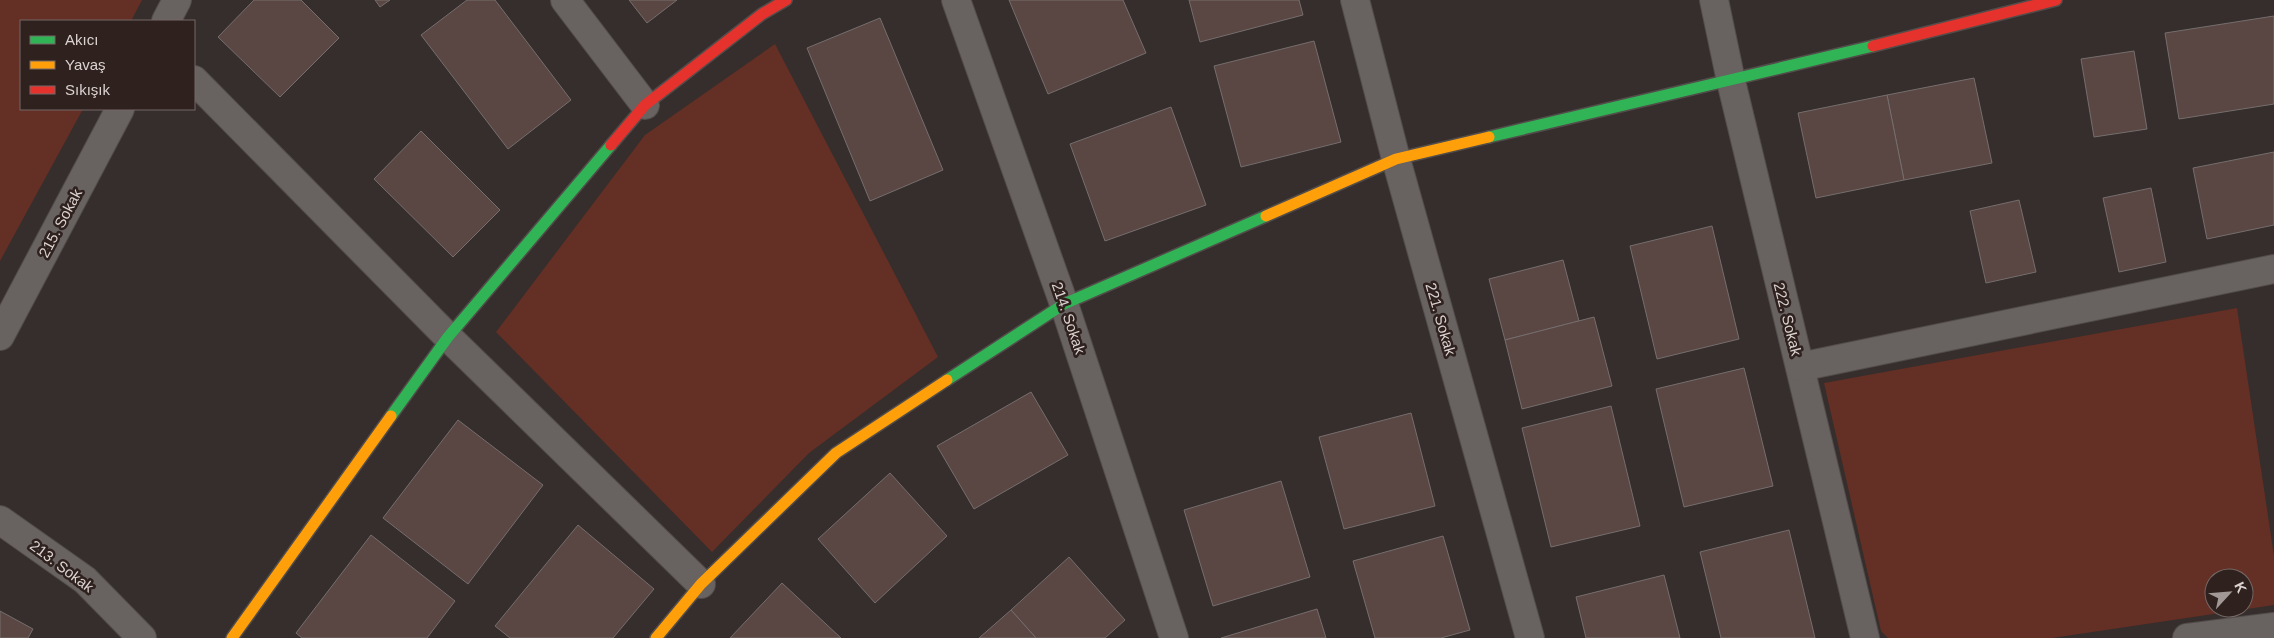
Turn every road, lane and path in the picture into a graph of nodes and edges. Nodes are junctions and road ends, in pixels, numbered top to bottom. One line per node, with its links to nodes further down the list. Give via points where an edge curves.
1 (177, 0): 8 (street)
2 (565, 0): 11 (street)
3 (786, 0): 11 (street, via 762,14)
4 (956, 0): 15 (street, 214. Sokak)
5 (1355, 0): 13 (street, 221. Sokak)
6 (1714, 0): 10 (street, 222. Sokak)
7 (2056, 0): 10 (street)
8 (167, 20)
9 (195, 81): 17 (street)
10 (1731, 81): 13 (street); 18 (street, 222. Sokak)
11 (645, 105): 17 (street)
12 (119, 110): 16 (street, 215. Sokak)
13 (1396, 159): 15 (street); 26 (street, 221. Sokak)
14 (2274, 269): 18 (street)
15 (1064, 304): 20 (street, via 836,453); 22 (street, 214. Sokak)
16 (0, 336)
17 (448, 337): 20 (street); 24 (street)
18 (1800, 367): 27 (street, 222. Sokak)
19 (0, 520): 23 (street, 213. Sokak, via 85,580)
20 (701, 584): 25 (street)
21 (2274, 627): 28 (street)
22 (1170, 636)
23 (142, 638)
24 (232, 638)
25 (656, 638)
26 (1530, 638)
27 (1865, 638)
28 (2187, 638)

